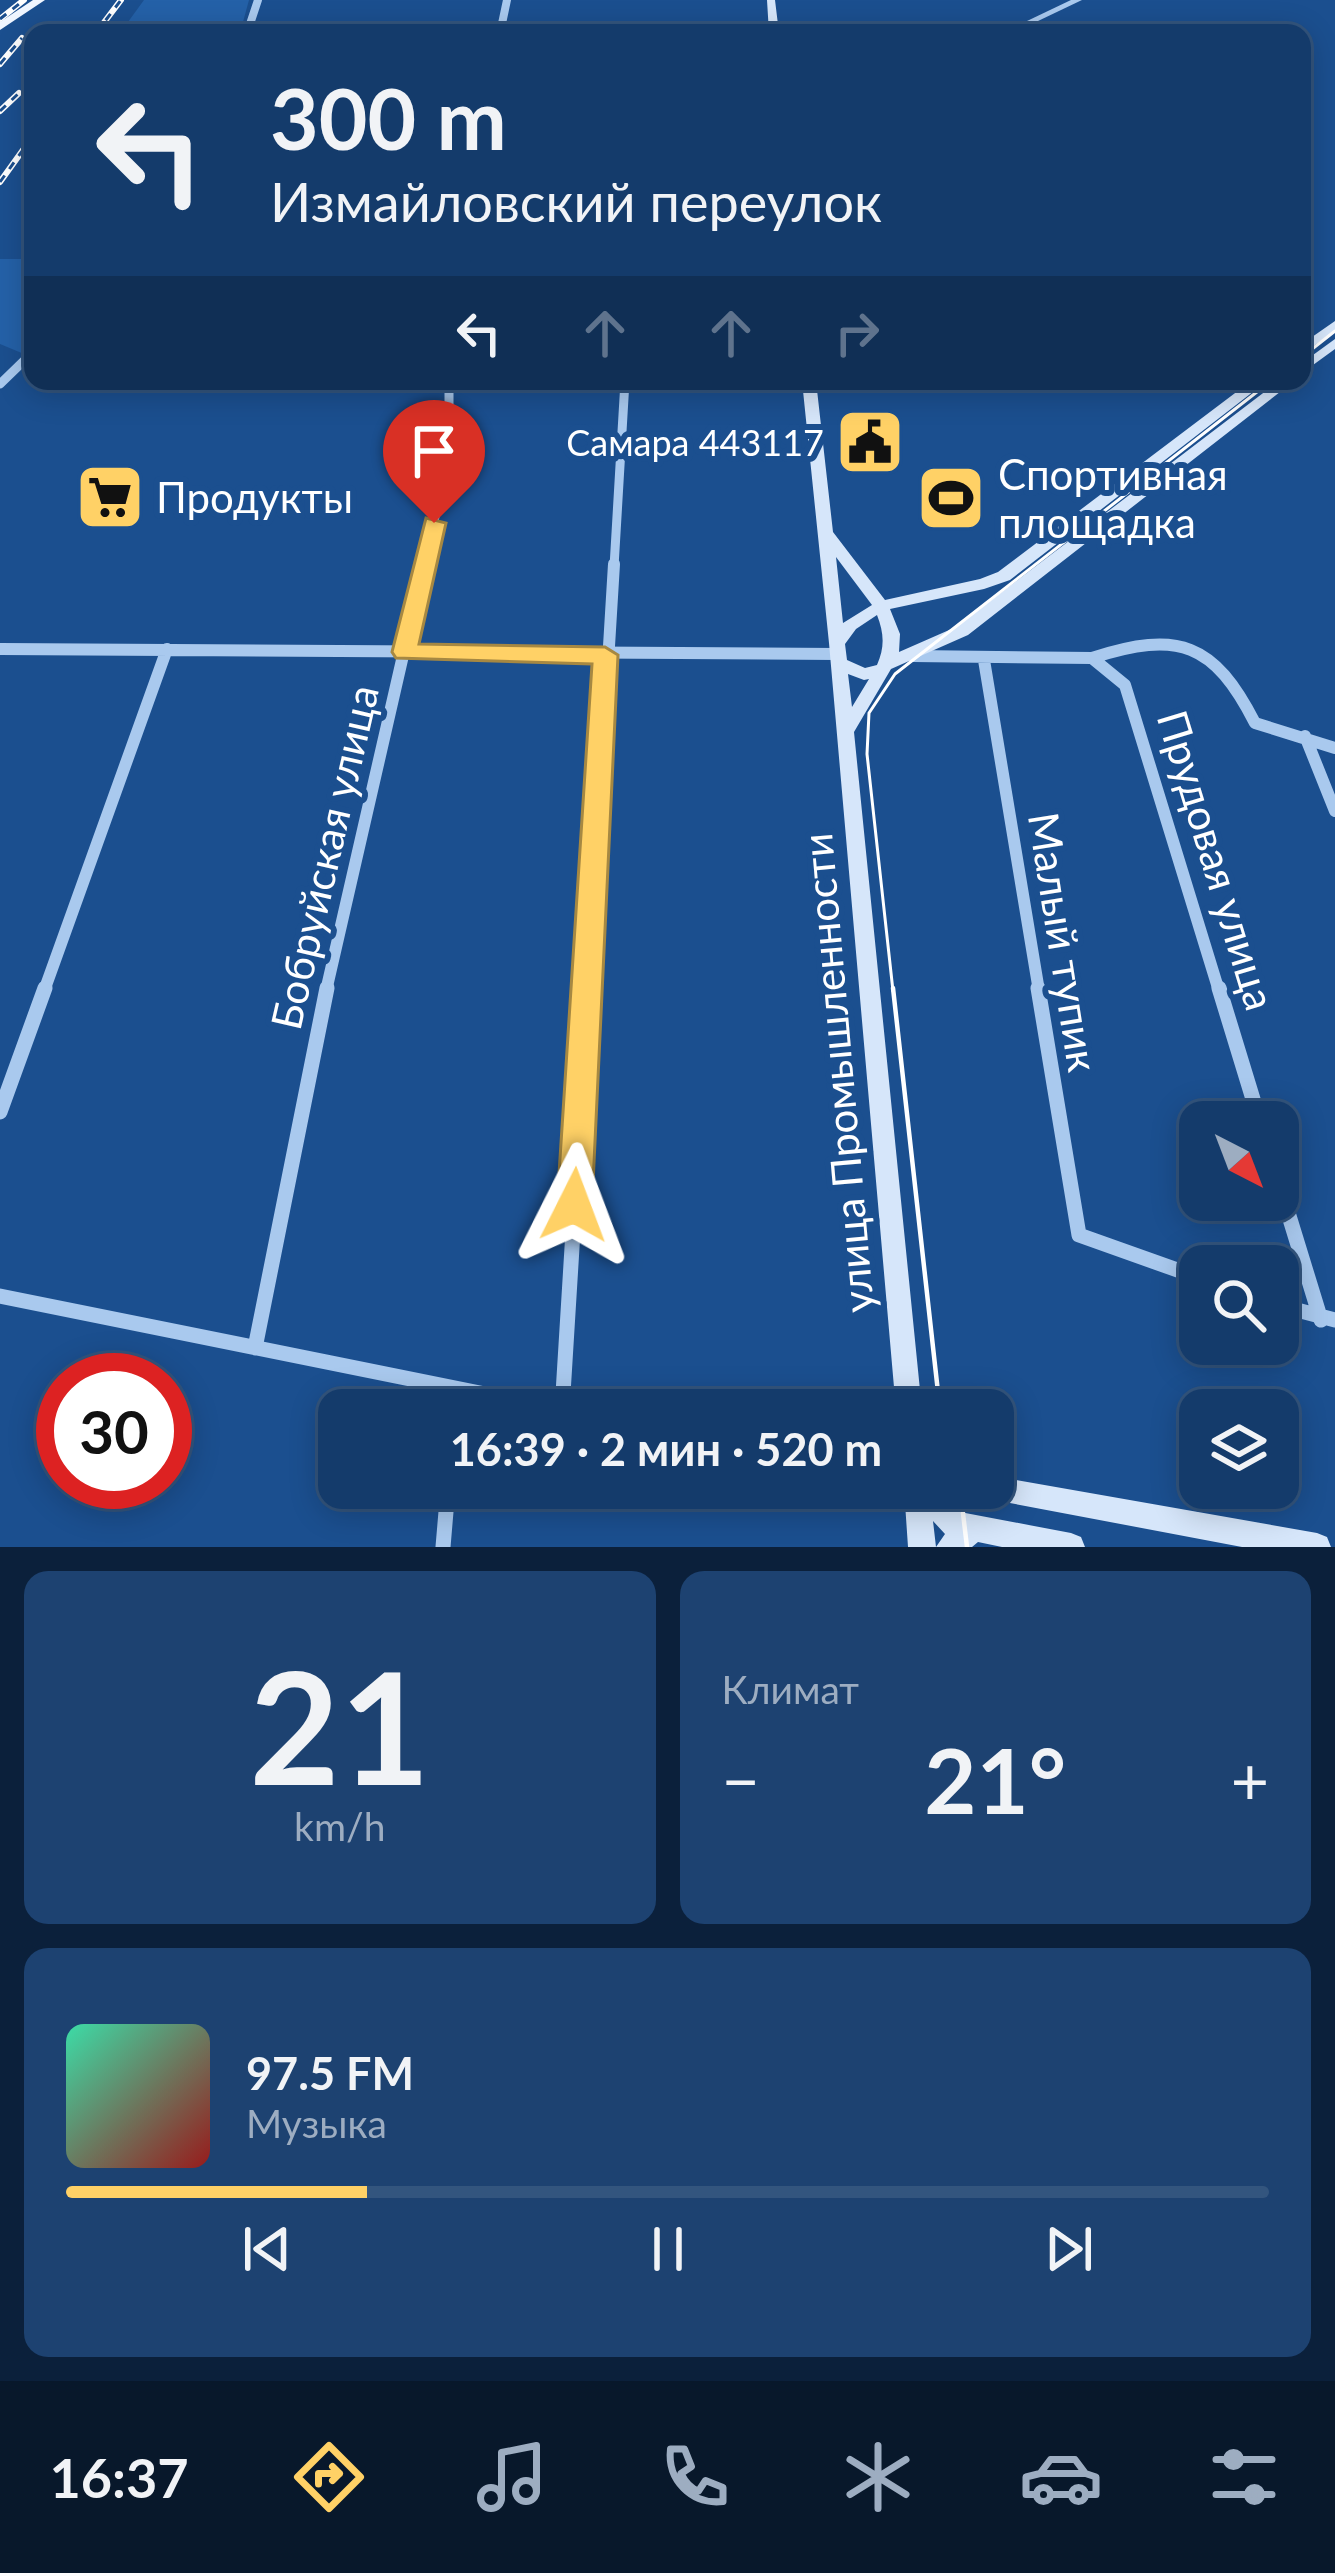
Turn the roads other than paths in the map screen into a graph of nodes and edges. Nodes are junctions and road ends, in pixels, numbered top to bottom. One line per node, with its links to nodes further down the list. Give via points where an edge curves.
1 (40, 0): 4 (main road)
2 (1078, 0): 3 (street)
3 (1026, 24)
4 (0, 27)
5 (1335, 325): 6 (main road)
6 (1311, 343)
7 (1335, 343): 9 (main road)
8 (24, 361): 10 (street)
9 (1311, 362)
10 (0, 384)
11 (449, 390): 22 (street, Бобруйская улица, via 449,458)
12 (624, 390): 23 (street)
13 (810, 390): 16 (main road, улица Промышленности)
14 (1248, 390): 17 (main road, via 1004,576)
15 (1274, 390): 24 (main road, via 962,632)
16 (825, 529): 17 (main road, улица Промышленности); 19 (main road, улица Промышленности)
17 (882, 608): 18 (main road, улица Промышленности); 19 (main road)
18 (893, 634): 19 (main road, via 868,620); 27 (main road)
19 (839, 648): 23 (street); 27 (main road, via 864,674); 28 (main road, улица Промышленности)
20 (0, 649): 21 (street)
21 (167, 649): 22 (street); 33 (street)
22 (405, 652): 23 (street); 39 (street, Бобруйская улица, via 347,886)
23 (605, 655): 41 (street)
24 (913, 656): 26 (street); 27 (main road)
25 (1092, 658): 26 (street); 29 (street, via 1116,649 1204,654 1255,723); 32 (street, Прудовая улица, via 1125,685)
26 (985, 660): 35 (street, Малый тупик, via 1079,1235)
27 (885, 666): 28 (main road)
28 (848, 728): 42 (main road, улица Промышленности)
29 (1306, 736): 30 (street); 31 (street)
30 (1335, 748)
31 (1335, 811)
32 (1254, 1101)
33 (0, 1112)
34 (1293, 1221): 38 (street)
35 (1179, 1270)
36 (0, 1296): 39 (street)
37 (1299, 1311): 38 (street)
38 (1328, 1320)
39 (254, 1348): 40 (street)
40 (417, 1389)
41 (564, 1389)
42 (907, 1389)
43 (1014, 1493): 52 (main road)
44 (446, 1509): 48 (street)
45 (921, 1509): 49 (main road)
46 (939, 1509): 47 (main road, via 953,1524)
47 (976, 1527): 50 (main road); 51 (main road)
48 (443, 1547)
49 (922, 1547)
50 (950, 1547)
51 (1071, 1547)
52 (1317, 1547)

